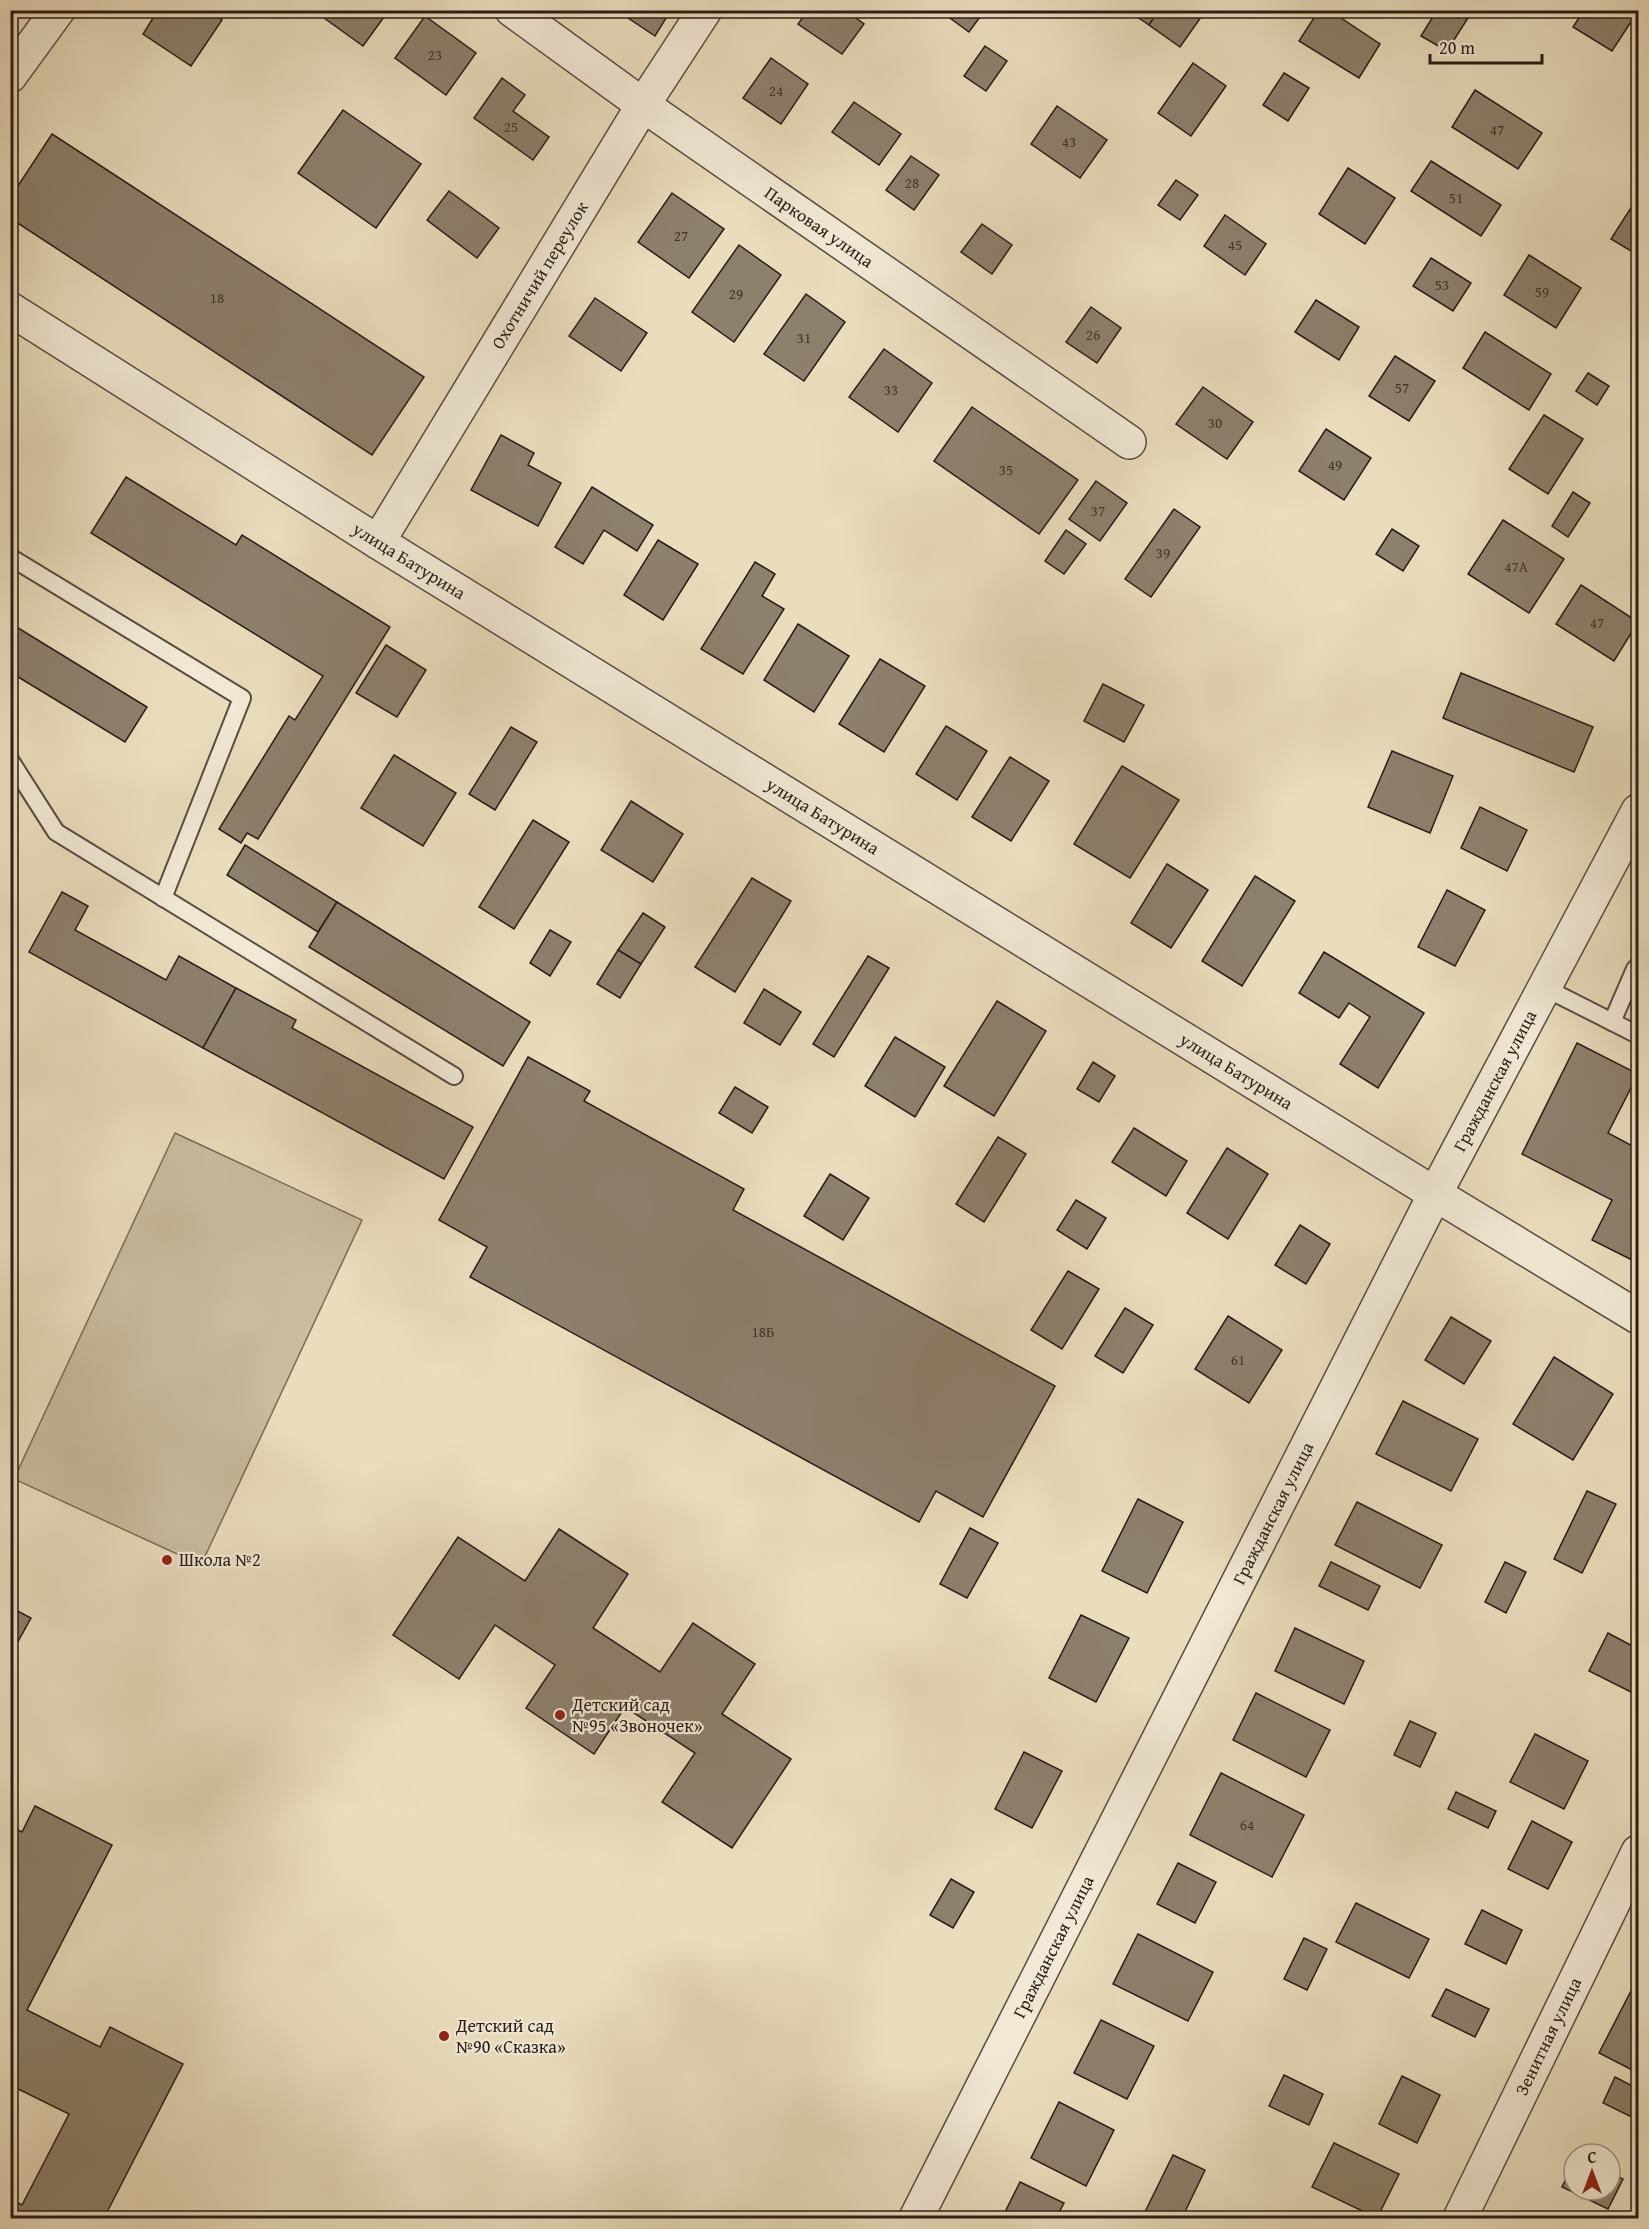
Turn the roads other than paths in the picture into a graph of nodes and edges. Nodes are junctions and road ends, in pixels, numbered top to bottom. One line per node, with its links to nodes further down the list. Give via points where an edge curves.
1 (58, 10): 4 (street)
2 (512, 10): 5 (street, Парковая улица)
3 (705, 10): 5 (street, Охотничий переулок)
4 (10, 76)
5 (643, 105): 7 (street, Парковая улица); 8 (street, Охотничий переулок)
6 (10, 309): 8 (street, улица Батурина)
7 (1129, 442)
8 (378, 542): 18 (street, улица Батурина)
9 (10, 557): 12 (lane, via 242,698)
10 (10, 760): 12 (lane, via 56,832)
11 (1638, 812): 14 (street, Гражданская улица)
12 (163, 898): 17 (lane)
13 (1638, 966): 15 (lane)
14 (1545, 988): 15 (lane); 18 (street, Гражданская улица)
15 (1612, 1022): 16 (lane)
16 (1638, 1035)
17 (454, 1076)
18 (1435, 1194): 19 (street, улица Батурина); 21 (street, Гражданская улица)
19 (1638, 1317)
20 (1638, 1852): 22 (street, Зенитная улица)
21 (916, 2218)
22 (1460, 2218)

